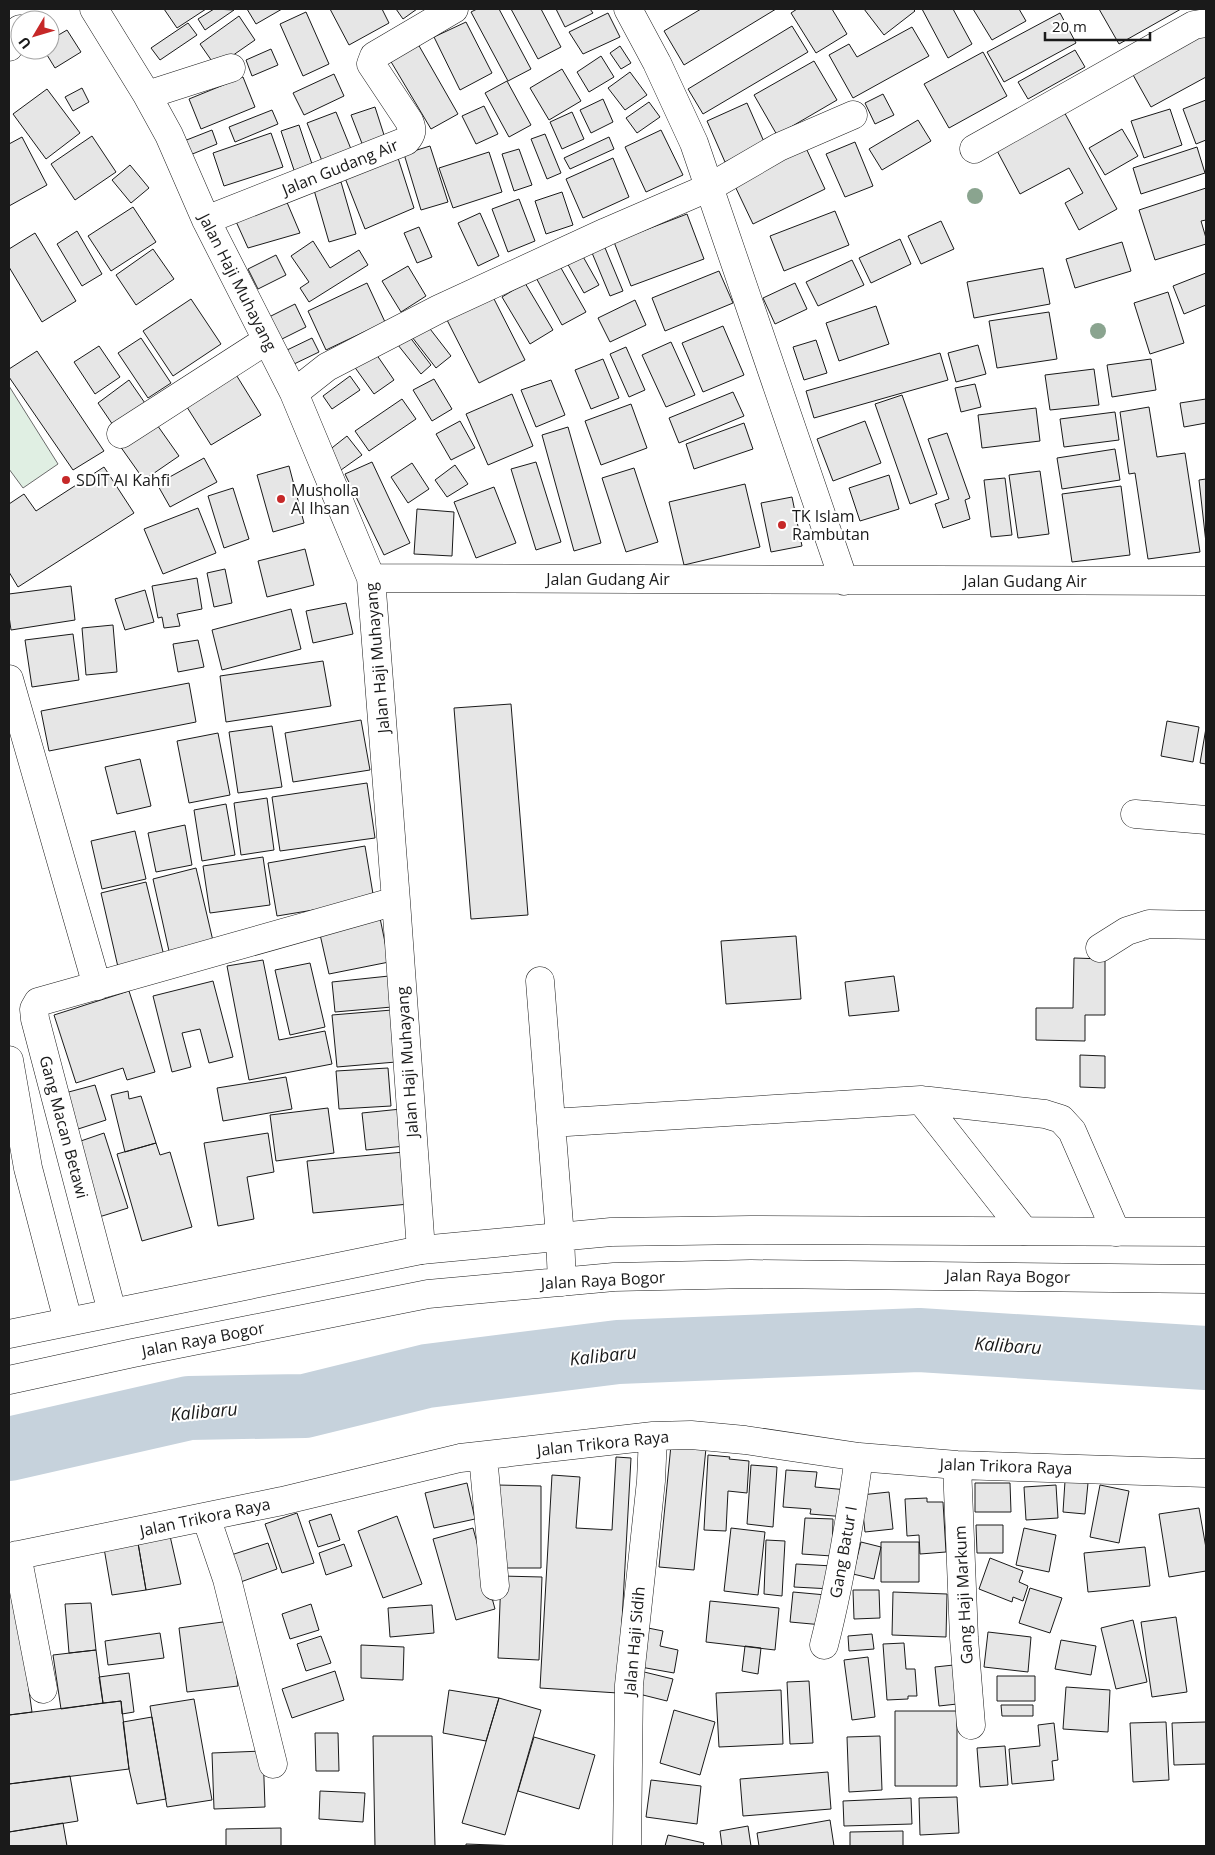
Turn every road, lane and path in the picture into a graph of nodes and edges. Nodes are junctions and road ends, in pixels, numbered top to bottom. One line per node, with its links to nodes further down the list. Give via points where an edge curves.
1 (94, 9): 6 (main road, Jalan Haji Muhayang)
2 (454, 9): 10 (main road, Jalan Gudang Air, via 374,56 371,64 409,121 412,128 406,141)
3 (628, 9): 9 (main road, via 694,143)
4 (1206, 23): 8 (main road, via 1194,25)
5 (231, 68): 6 (main road)
6 (147, 95): 10 (main road, Jalan Haji Muhayang)
7 (853, 115): 9 (main road, via 779,147)
8 (974, 149)
9 (710, 187): 12 (main road, via 439,309 327,367); 15 (main road)
10 (206, 220): 11 (main road, Jalan Haji Muhayang)
11 (267, 340): 12 (main road, Jalan Haji Muhayang); 13 (main road)
12 (294, 393): 14 (main road, Jalan Haji Muhayang)
13 (121, 434)
14 (371, 578): 15 (main road, Jalan Gudang Air); 20 (main road, Jalan Haji Muhayang)
15 (844, 581): 16 (main road, Jalan Gudang Air)
16 (1206, 581)
17 (10, 694): 24 (main road)
18 (1135, 814): 19 (main road)
19 (1206, 820)
20 (396, 902): 24 (main road, Gang Macan Betawi); 32 (main road, Jalan Haji Muhayang)
21 (1206, 925): 22 (main road, via 1150,924 1127,931)
22 (1100, 948)
23 (540, 981): 27 (main road)
24 (97, 986): 35 (main road, Gang Macan Betawi, via 38,1002 34,1009)
25 (9, 1060): 36 (main road, via 28,1168)
26 (921, 1100): 27 (main road); 28 (main road); 29 (main road, via 1045,1114 1061,1119 1072,1131)
27 (551, 1123): 31 (main road)
28 (1024, 1232): 29 (main road); 31 (main road, via 750,1230 611,1232)
29 (1116, 1232): 30 (main road)
30 (1206, 1232)
31 (560, 1237): 32 (main road); 34 (main road)
32 (421, 1250): 35 (main road)
33 (1206, 1279): 34 (main road, Jalan Raya Bogor, via 751,1274 614,1277)
34 (562, 1282): 38 (main road, Jalan Raya Bogor, via 428,1294)
35 (112, 1312): 36 (main road)
36 (68, 1321): 37 (main road)
37 (9, 1334)
38 (9, 1380)
39 (653, 1436): 40 (main road, Jalan Trikora Raya); 41 (main road, Jalan Trikora Raya, via 691,1435); 51 (main road, Jalan Haji Sidih, via 651,1481 628,1685)
40 (483, 1456): 44 (main road, Jalan Trikora Raya, via 460,1458); 46 (main road)
41 (858, 1457): 42 (main road, Jalan Trikora Raya); 47 (main road, Gang Batur I, via 845,1550)
42 (957, 1465): 43 (main road, Jalan Trikora Raya); 49 (main road, Gang Haji Markum)
43 (1206, 1473)
44 (206, 1517): 45 (main road, Jalan Trikora Raya); 50 (main road, via 227,1579)
45 (13, 1556): 48 (main road)
46 (495, 1586)
47 (824, 1646)
48 (43, 1689)
49 (971, 1725)
50 (273, 1764)
51 (627, 1846)

